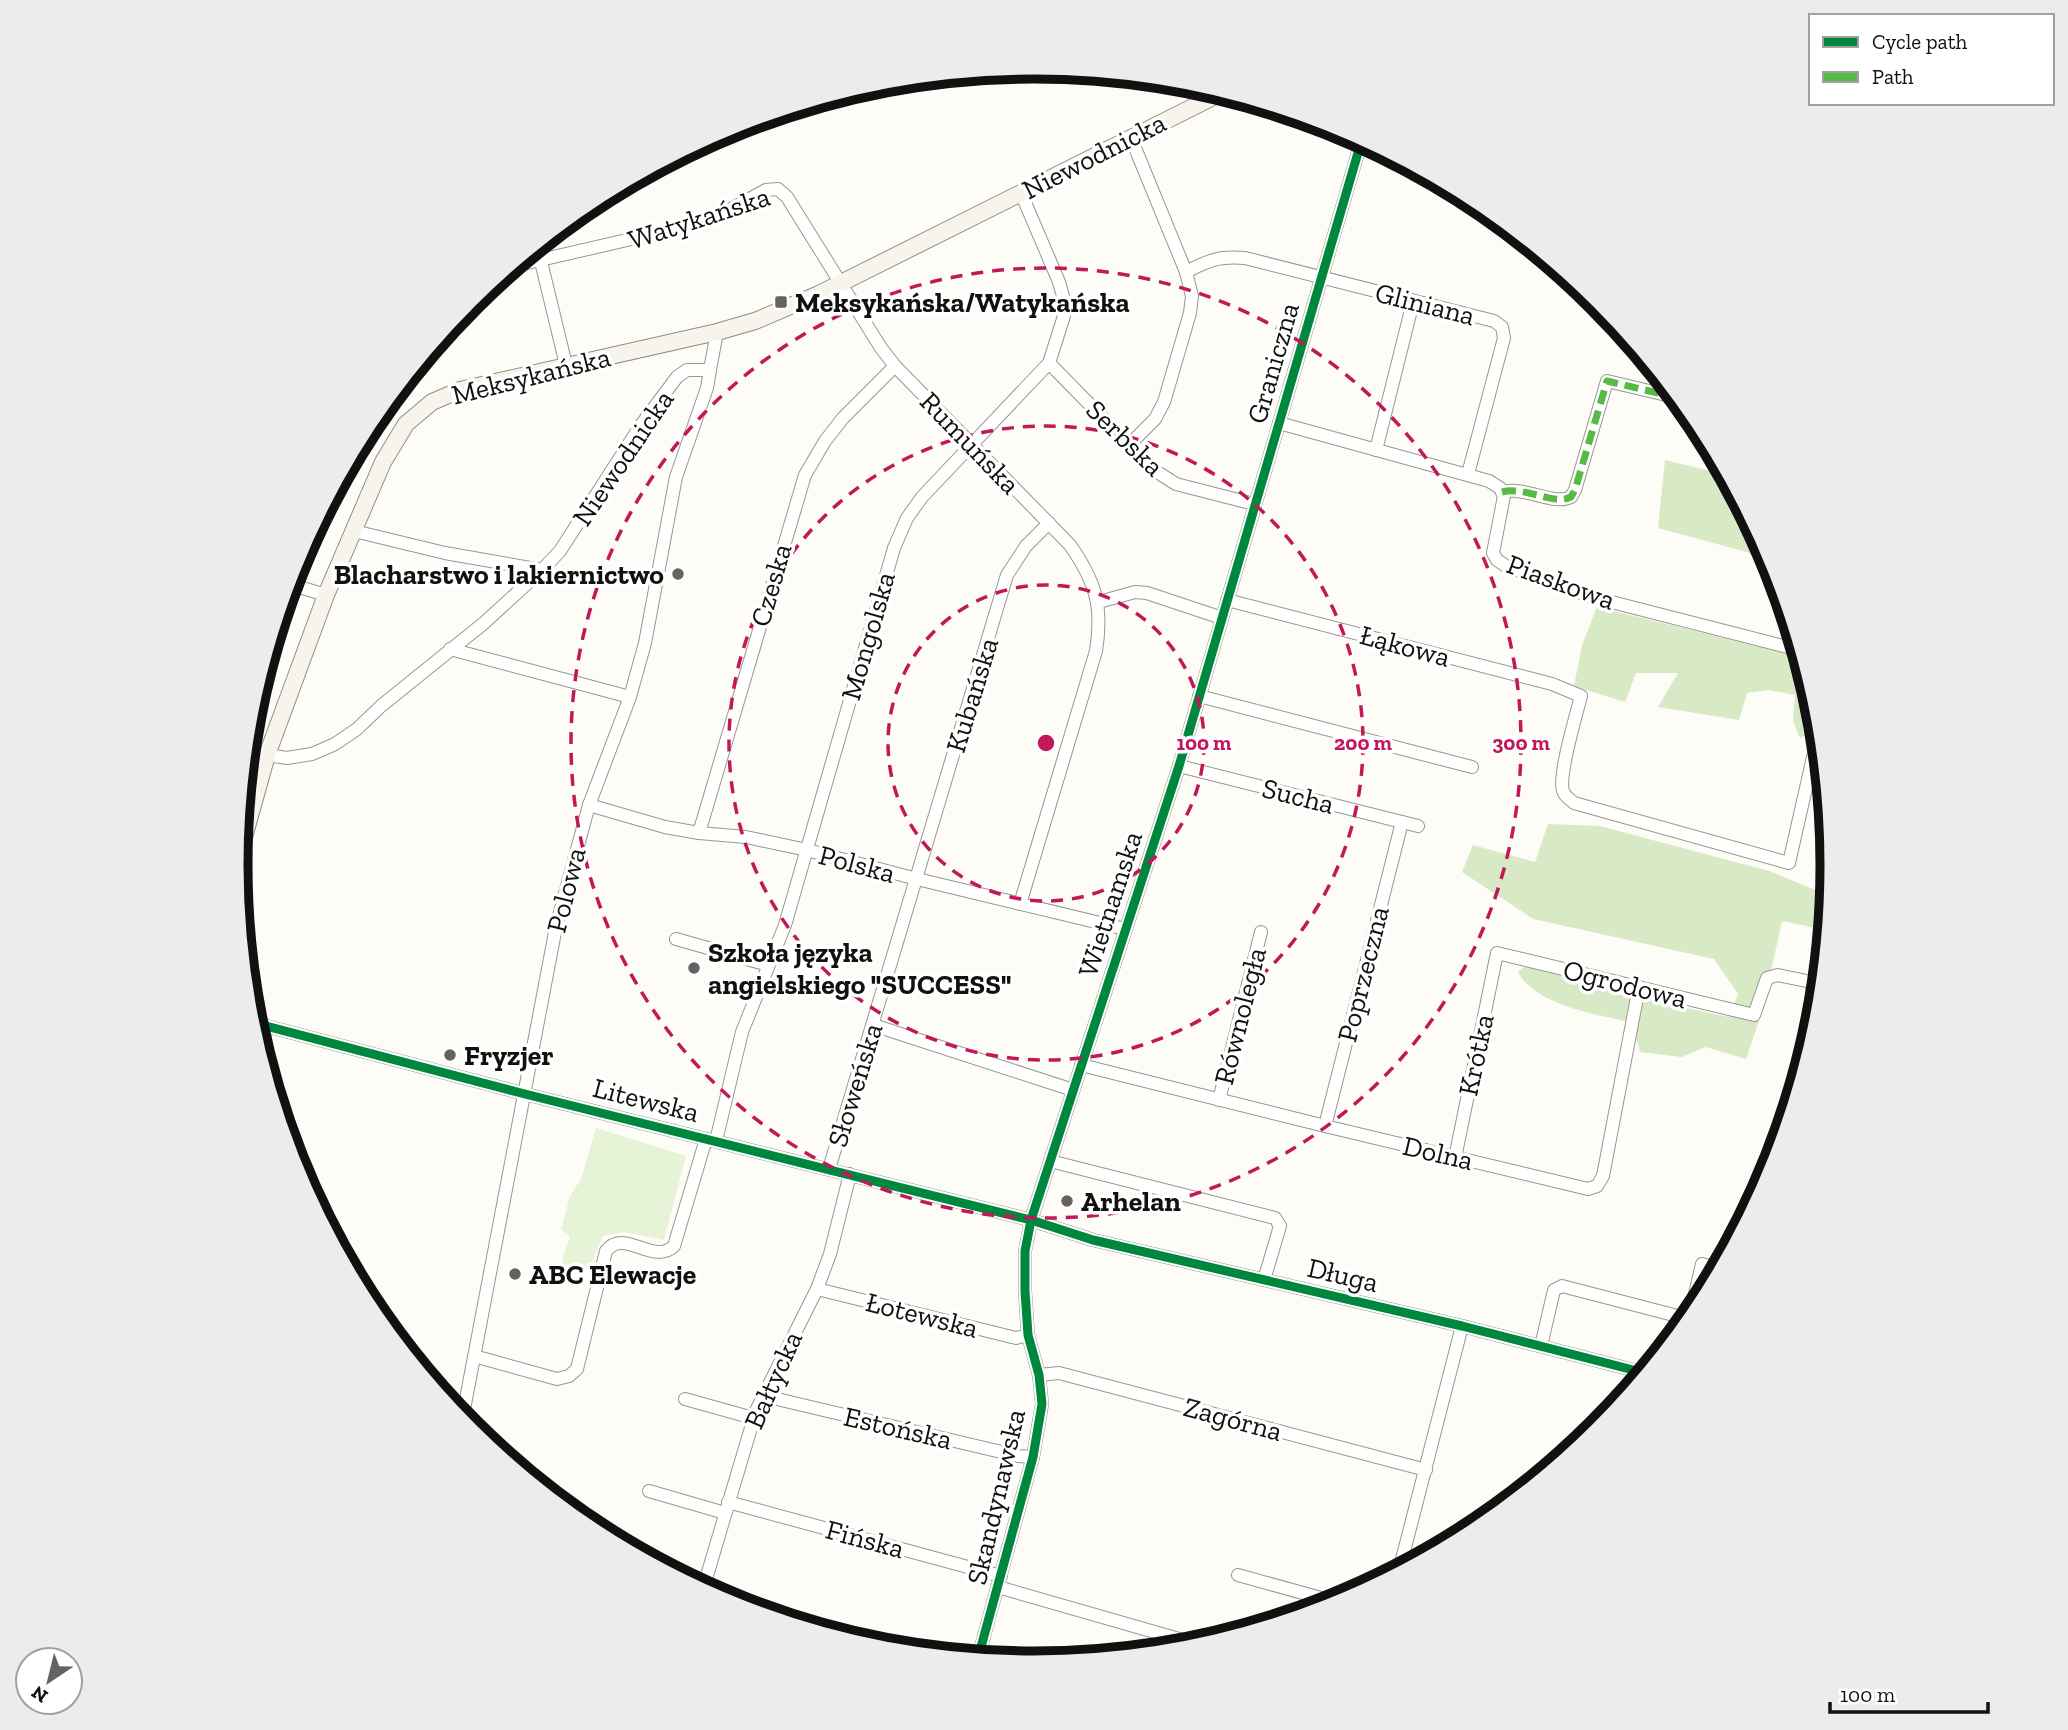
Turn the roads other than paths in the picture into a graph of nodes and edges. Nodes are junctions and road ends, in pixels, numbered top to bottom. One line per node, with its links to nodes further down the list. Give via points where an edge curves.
1 (1209, 99): 2 (street, Niewodnicka)
2 (1131, 138): 4 (street, Niewodnicka); 8 (street)
3 (1359, 150): 9 (street, Graniczna)
4 (1021, 193): 10 (street, Niewodnicka); 13 (street, via 1064,295 1064,316)
5 (539, 254): 6 (street)
6 (541, 261): 7 (street, Watykańska); 10 (street, Watykańska, via 696,224 766,190 778,189 788,197); 14 (street)
7 (529, 263)
8 (1186, 272): 9 (street, Gliniana, via 1224,256); 19 (street, via 1192,296 1164,402 1155,419)
9 (1321, 278): 11 (street, Gliniana); 18 (street, Graniczna)
10 (841, 282): 12 (street, Niewodnicka, via 785,309); 15 (street, Rumuńska)
11 (1413, 302): 21 (street); 22 (street, Gliniana, via 1494,321 1502,327 1504,338)
12 (717, 332): 14 (street, Meksykańska); 16 (street)
13 (1049, 363): 19 (street, Serbska); 20 (street, Mongolska)
14 (566, 365): 26 (street, Meksykańska, via 460,390 419,412 390,448)
15 (895, 366): 20 (street, Rumuńska); 45 (street, Czeska, via 844,418 805,475)
16 (710, 370): 27 (street, Niewodnicka, via 687,370 677,377 567,541); 36 (street, Polowa, via 676,477 645,643)
17 (1664, 394): 23 (street, via 1607,381 1571,497 1559,500 1515,489)
18 (1279, 423): 21 (street); 24 (street, Graniczna)
19 (1129, 445): 24 (street, Serbska, via 1176,484)
20 (972, 446): 25 (street, Rumuńska); 46 (street, Mongolska, via 922,497 894,548)
21 (1376, 450): 22 (street)
22 (1468, 474): 23 (street, via 1489,481)
23 (1502, 492): 33 (street, Piaskowa, via 1493,553 1506,566 1592,597)
24 (1254, 505): 30 (street, Graniczna)
25 (1049, 523): 31 (street, Rumuńska, via 1083,563); 47 (street, Kubańska, via 1007,575)
26 (354, 531): 27 (street); 29 (street, Meksykańska)
27 (542, 570): 34 (street, Niewodnicka)
28 (299, 587): 29 (street)
29 (326, 595): 37 (street, Meksykańska)
30 (1227, 600): 32 (street, Wietnamska); 38 (street, Łąkowa, via 1552,684 1581,696 1562,789 1574,803 1789,863)
31 (1099, 602): 32 (street, via 1147,593); 48 (street, Rumuńska, via 1096,651)
32 (1222, 618): 35 (street, Wietnamska)
33 (1789, 647)
34 (450, 649): 36 (street); 37 (street, Niewodnicka, via 335,744 312,754)
35 (1199, 696): 39 (street, Wietnamska); 40 (street)
36 (630, 697): 42 (street, Polowa)
37 (267, 755): 41 (street, Meksykańska)
38 (1813, 757)
39 (1179, 766): 43 (street, Sucha); 49 (street, Wietnamska)
40 (1472, 766)
41 (250, 801)
42 (589, 805): 45 (street, Polska); 60 (street, Polowa, via 556,927)
43 (1402, 822): 44 (street, Sucha); 62 (street, Poprzeczna)
44 (1418, 826)
45 (699, 833): 46 (street, Polska)
46 (807, 850): 47 (street, Polska); 53 (street, Mongolska)
47 (917, 879): 48 (street, Polska); 56 (street, Słoweńska)
48 (1020, 904): 49 (street, Polska)
49 (1125, 929): 58 (street, Wietnamska)
50 (1261, 932): 61 (street, Równoległa)
51 (676, 939): 53 (street)
52 (1497, 953): 55 (street, Ogrodowa); 64 (street, Krótka)
53 (768, 965): 63 (street, Mongolska, via 742,1032)
54 (1811, 982): 55 (street, Ogrodowa, via 1778,975 1766,978 1754,1015)
55 (1639, 988): 64 (street, Dolna, via 1604,1176 1597,1186 1588,1189)
56 (873, 1025): 59 (street); 66 (street, Słoweńska)
57 (265, 1026): 60 (street, Litewska)
58 (1081, 1065): 59 (street, Wietnamska); 61 (street, Dolna)
59 (1073, 1090): 65 (street, Wietnamska)
60 (525, 1094): 63 (street, Litewska); 77 (street, Polowa)
61 (1219, 1100): 62 (street, Dolna)
62 (1325, 1126): 64 (street, Dolna)
63 (711, 1140): 66 (street, Litewska); 77 (street, Mongolska, via 674,1246 660,1253 619,1241 606,1251 577,1368 569,1376 557,1379)
64 (1455, 1158)
65 (1050, 1161): 68 (street, Wietnamska); 70 (street, via 1275,1218 1280,1226)
66 (829, 1169): 67 (street, Litewska)
67 (850, 1174): 68 (street, Litewska); 71 (street, Bałtycka)
68 (1031, 1220): 70 (street, Długa, via 1093,1240); 75 (street, Skandynawska, via 1025,1251)
69 (1710, 1266): 72 (street, via 1702,1264)
70 (1264, 1280): 74 (street, Długa)
71 (817, 1289): 75 (street, Łotewska, via 1016,1338); 80 (street, Bałtycka)
72 (1696, 1289)
73 (1678, 1316): 76 (street, via 1562,1286 1554,1290)
74 (1462, 1326): 76 (street, Długa); 85 (street)
75 (1028, 1335): 79 (street, Skandynawska)
76 (1541, 1346): 78 (street, Długa)
77 (474, 1356): 82 (street, Polowa)
78 (1636, 1371)
79 (1039, 1375): 84 (street, Skandynawska, via 1042,1404); 85 (street, Zagórna, via 1059,1373)
80 (765, 1393): 83 (street, Bałtycka); 84 (street, Estońska)
81 (685, 1399): 83 (street)
82 (465, 1406)
83 (753, 1418): 87 (street, Bałtycka)
84 (1033, 1457): 91 (street, Skandynawska)
85 (1426, 1469): 88 (street)
86 (649, 1491): 87 (street, Fińska)
87 (726, 1507): 90 (street, Bałtycka); 91 (street, Fińska)
88 (1402, 1559)
89 (1238, 1575): 92 (street)
90 (706, 1579)
91 (1000, 1581): 93 (street, Fińska); 94 (street, Skandynawska)
92 (1319, 1597)
93 (1178, 1638)
94 (980, 1650)

